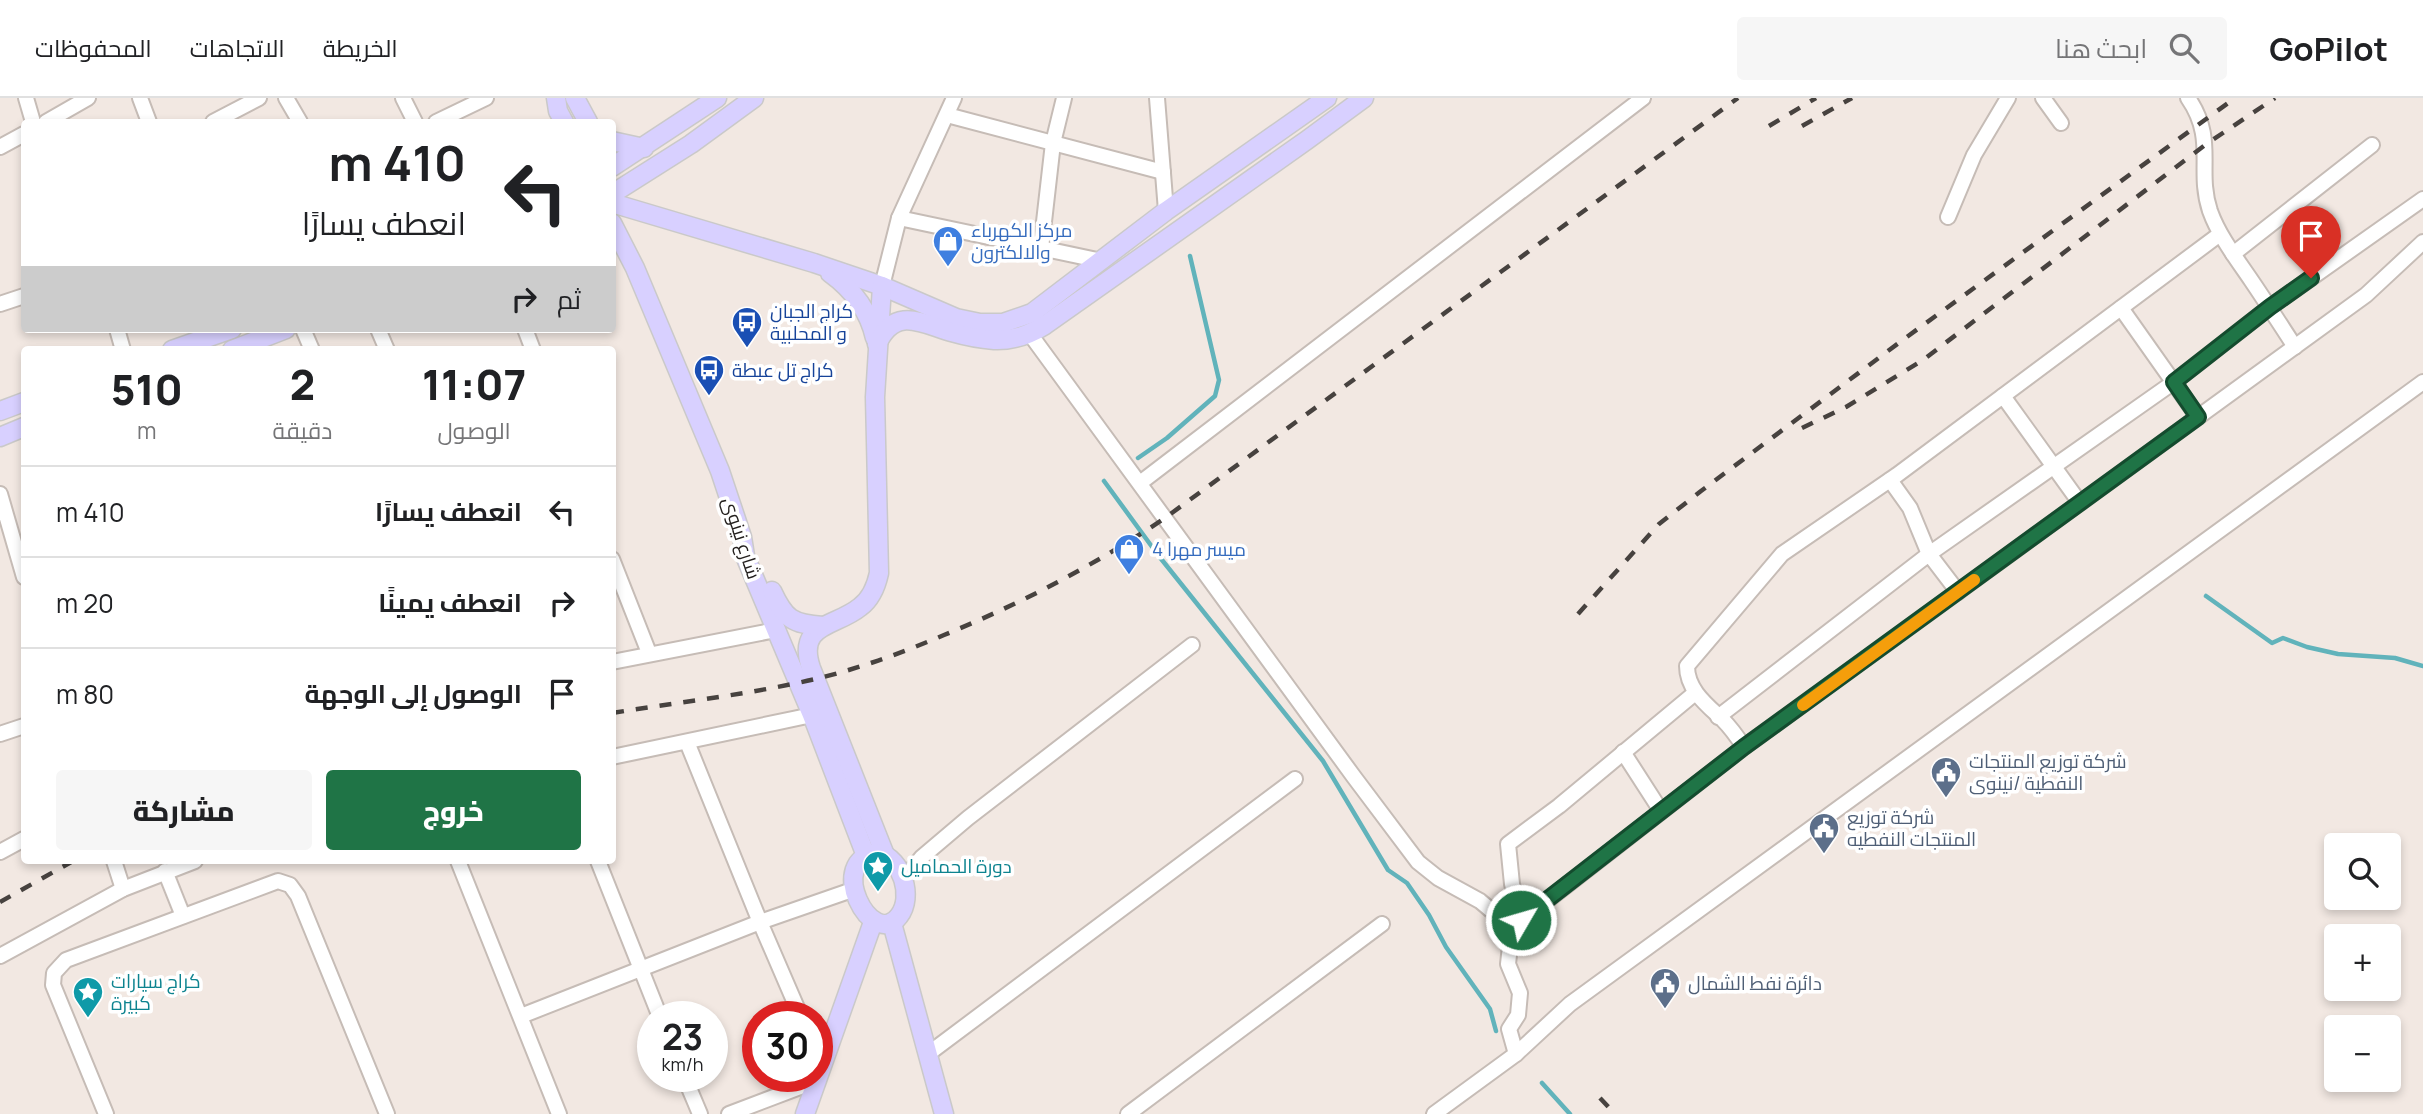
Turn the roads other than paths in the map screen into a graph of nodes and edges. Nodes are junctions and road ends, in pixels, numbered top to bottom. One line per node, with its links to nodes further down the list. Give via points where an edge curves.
1 (26, 98): 23 (street)
2 (88, 98): 24 (street)
3 (140, 98): 25 (street)
4 (259, 98): 26 (street)
5 (286, 98): 27 (street)
6 (403, 98): 28 (street)
7 (486, 98): 29 (street)
8 (556, 98): 30 (main road)
9 (575, 98): 31 (main road)
10 (717, 98): 39 (main road)
11 (954, 98): 22 (street)
12 (1064, 98): 37 (street)
13 (1157, 98): 41 (street)
14 (1327, 98): 21 (main road)
15 (1364, 98): 34 (main road)
16 (1643, 98): 78 (street)
17 (2008, 98): 46 (street, via 1974,155)
18 (2043, 98): 32 (street)
19 (2188, 98): 49 (street, via 2204,132 2206,198)
20 (742, 102): 42 (main road, via 691,144)
21 (1313, 104): 34 (street); 45 (main road)
22 (947, 115): 37 (street); 47 (street)
23 (32, 119)
24 (51, 119)
25 (148, 119)
26 (219, 119)
27 (297, 119)
28 (414, 119)
29 (442, 119)
30 (562, 119)
31 (586, 119)
32 (2061, 123)
33 (21, 135): 35 (street)
34 (1307, 140): 63 (main road)
35 (3, 142)
36 (616, 142): 39 (main road)
37 (1053, 143): 41 (street); 51 (street)
38 (2372, 145): 52 (street)
39 (644, 148): 40 (main road)
40 (616, 165)
41 (1163, 172): 45 (street)
42 (616, 190)
43 (616, 192): 54 (main road)
44 (2423, 199): 58 (street)
45 (1166, 211): 53 (main road)
46 (1948, 217)
47 (899, 218): 51 (street); 55 (street)
48 (616, 232): 81 (main road, شارع نينوى, via 720,471)
49 (2220, 234): 52 (street); 59 (street)
50 (2423, 242): 67 (street, via 2366,295)
51 (1041, 248): 53 (street)
52 (2233, 254): 58 (street)
53 (1102, 261): 60 (main road, via 1032,313)
54 (814, 263): 55 (main road); 64 (main road, via 855,296)
55 (882, 286): 60 (main road); 64 (main road)
56 (21, 297): 57 (street)
57 (0, 304)
58 (2270, 307): 67 (street); 68 (street)
59 (2121, 308): 68 (street); 70 (street)
60 (992, 332): 63 (main road, via 1019,338); 64 (main road, via 953,332 911,320 894,324)
61 (221, 333): 65 (main road)
62 (278, 333): 66 (main road)
63 (1030, 334): 78 (street)
64 (877, 344): 86 (main road, via 879,573 867,601)
65 (183, 346)
66 (253, 346)
67 (2295, 347): 73 (street)
68 (2174, 382): 73 (street); 76 (street)
69 (2423, 382): 127 (street, via 1570,1004)
70 (2003, 396): 76 (street); 77 (street)
71 (21, 403): 72 (main road)
72 (0, 411)
73 (2198, 417): 80 (street)
74 (21, 428): 75 (main road)
75 (0, 437)
76 (2054, 468): 80 (street); 82 (street)
77 (1890, 480): 82 (street, via 1910,508); 91 (street, via 1782,554 1692,658 1687,675)
78 (1140, 483): 118 (street, via 1418,862)
79 (0, 494): 83 (street)
80 (2080, 503): 85 (street)
81 (742, 537): 86 (main road, via 756,554 781,610 796,622); 87 (main road, شارع نينوى, via 745,556)
82 (1929, 554): 85 (street); 93 (street)
83 (21, 568)
84 (616, 569): 89 (street)
85 (1958, 592): 97 (street)
86 (822, 626): 104 (main road, via 811,637 808,661)
87 (776, 630): 89 (street); 92 (main road, شارع نينوى)
88 (1192, 645): 111 (street, via 968,818)
89 (649, 653): 90 (street)
90 (616, 661)
91 (1695, 693): 93 (street); 98 (street)
92 (812, 715): 96 (street); 105 (main road, شارع نينوى)
93 (1718, 717): 97 (street)
94 (21, 727): 95 (street)
95 (0, 734)
96 (687, 742): 99 (street); 115 (street)
97 (1744, 747): 101 (street)
98 (1623, 752): 101 (street); 118 (street, via 1508,844)
99 (616, 756)
100 (1295, 779): 126 (street)
101 (1661, 811): 118 (street)
102 (21, 841): 103 (street)
103 (0, 852)
104 (885, 855): 105 (main road); 111 (main road, via 894,862)
105 (866, 856): 113 (main road, via 854,871)
106 (115, 864): 112 (street)
107 (186, 864): 110 (street)
108 (459, 864): 124 (street)
109 (599, 864): 121 (street)
110 (165, 871): 112 (street); 114 (street)
111 (902, 880): 117 (main road, via 905,905)
112 (122, 887): 120 (street)
113 (855, 889): 115 (street); 116 (main road)
114 (183, 916): 131 (street, via 65,960 54,973 55,991); 132 (street, via 271,883 284,882 295,890)
115 (760, 922): 121 (street); 123 (street)
116 (873, 922): 117 (main road); 125 (main road)
117 (892, 923): 126 (main road)
118 (1516, 924): 127 (street, via 1508,964 1520,993 1518,1015 1509,1029)
119 (1382, 925): 138 (street)
120 (0, 956)
121 (640, 968): 122 (street); 124 (street)
122 (653, 1001)
123 (794, 1001)
124 (521, 1016): 133 (street)
125 (833, 1029)
126 (928, 1054): 137 (main road)
127 (1516, 1054): 139 (street)
128 (691, 1092): 134 (street)
129 (770, 1092): 135 (street)
130 (811, 1092): 136 (main road)
131 (106, 1114)
132 (387, 1114)
133 (559, 1114)
134 (700, 1114)
135 (729, 1114)
136 (805, 1114)
137 (944, 1114)
138 (1128, 1114)
139 (1434, 1114)

